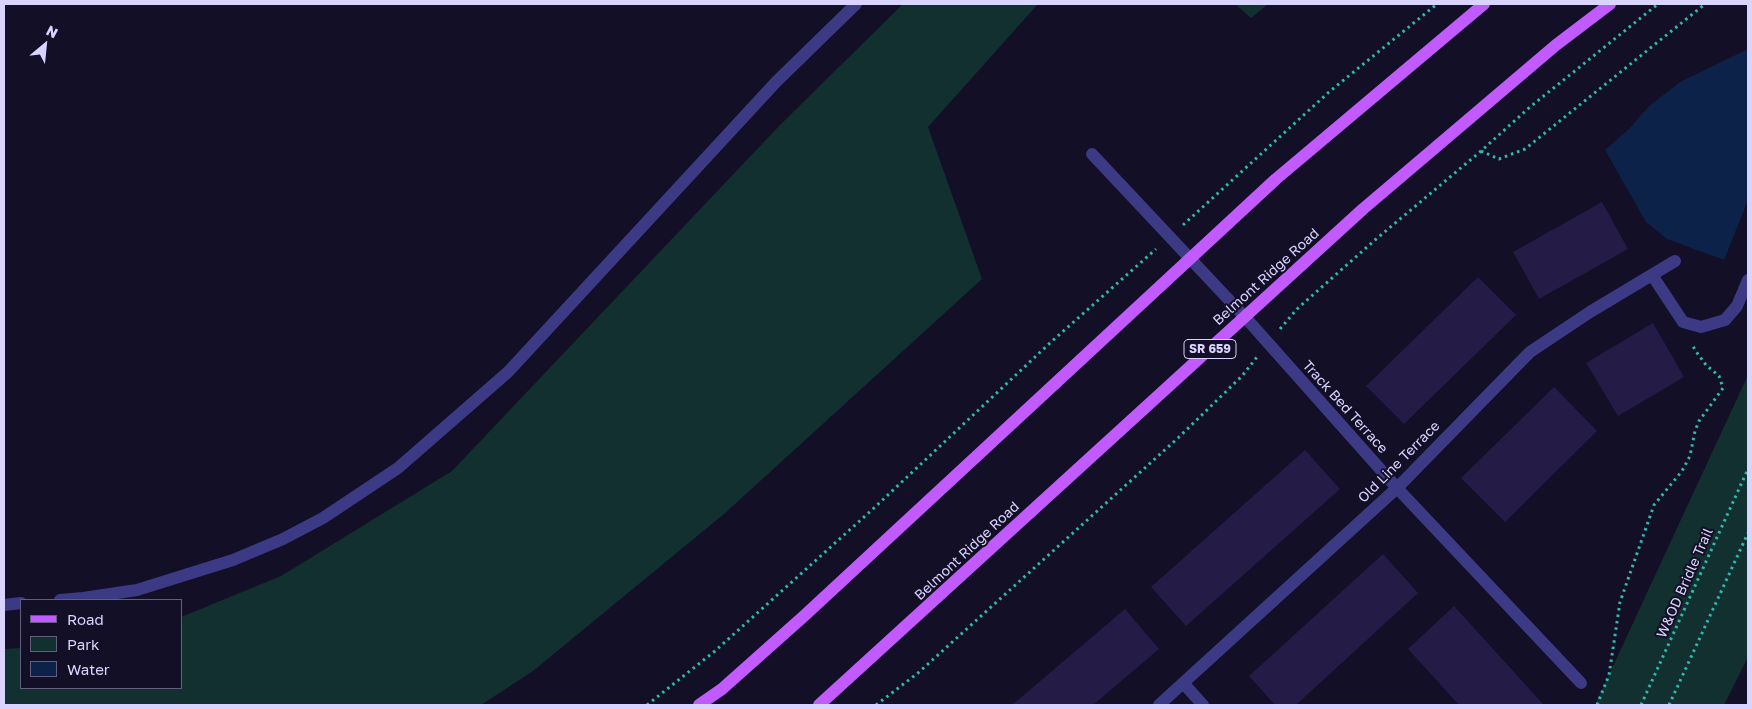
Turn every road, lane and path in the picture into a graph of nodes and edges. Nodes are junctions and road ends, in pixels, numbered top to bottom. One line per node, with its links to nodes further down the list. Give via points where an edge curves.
1 (856, 4): 18 (street, via 776,82 508,372 398,468 323,518 233,560 137,590)
2 (1437, 4): 8 (path, via 1329,92)
3 (1484, 4): 9 (main road, via 1276,179)
4 (1610, 4): 13 (main road, Belmont Ridge Road / SR 659, via 1556,45 1362,209)
5 (1705, 4): 6 (path, via 1525,149 1499,159)
6 (1480, 152)
7 (1092, 154): 8 (street, Track Bed Terrace)
8 (1169, 238): 9 (street, Track Bed Terrace); 23 (path, via 715,651)
9 (1189, 260): 13 (street, Track Bed Terrace); 24 (main road, via 804,616 722,689)
10 (1675, 261): 11 (street, Old Line Terrace)
11 (1652, 275): 14 (street); 16 (street, Old Line Terrace, via 1530,352)
12 (1748, 280): 14 (street, via 1738,306 1726,320 1701,327)
13 (1245, 317): 16 (street, Track Bed Terrace); 25 (main road, Belmont Ridge Road / SR 659)
14 (1683, 322): 28 (path, via 1695,350 1719,376 1723,388 1699,421 1690,456 1682,471 1654,505 1620,602 1609,675)
15 (1748, 469): 29 (path, W&OD Bridle Trail)
16 (1397, 488): 21 (street, Track Bed Terrace); 22 (street, Old Line Terrace)
17 (1748, 533): 30 (path)
18 (72, 599)
19 (20, 603): 20 (street)
20 (4, 605)
21 (1581, 683)
22 (1184, 684): 26 (street, Old Line Terrace); 27 (street)
23 (647, 705)
24 (699, 705)
25 (819, 705)
26 (1159, 705)
27 (1203, 705)
28 (1597, 705)
29 (1641, 705)
30 (1669, 705)

